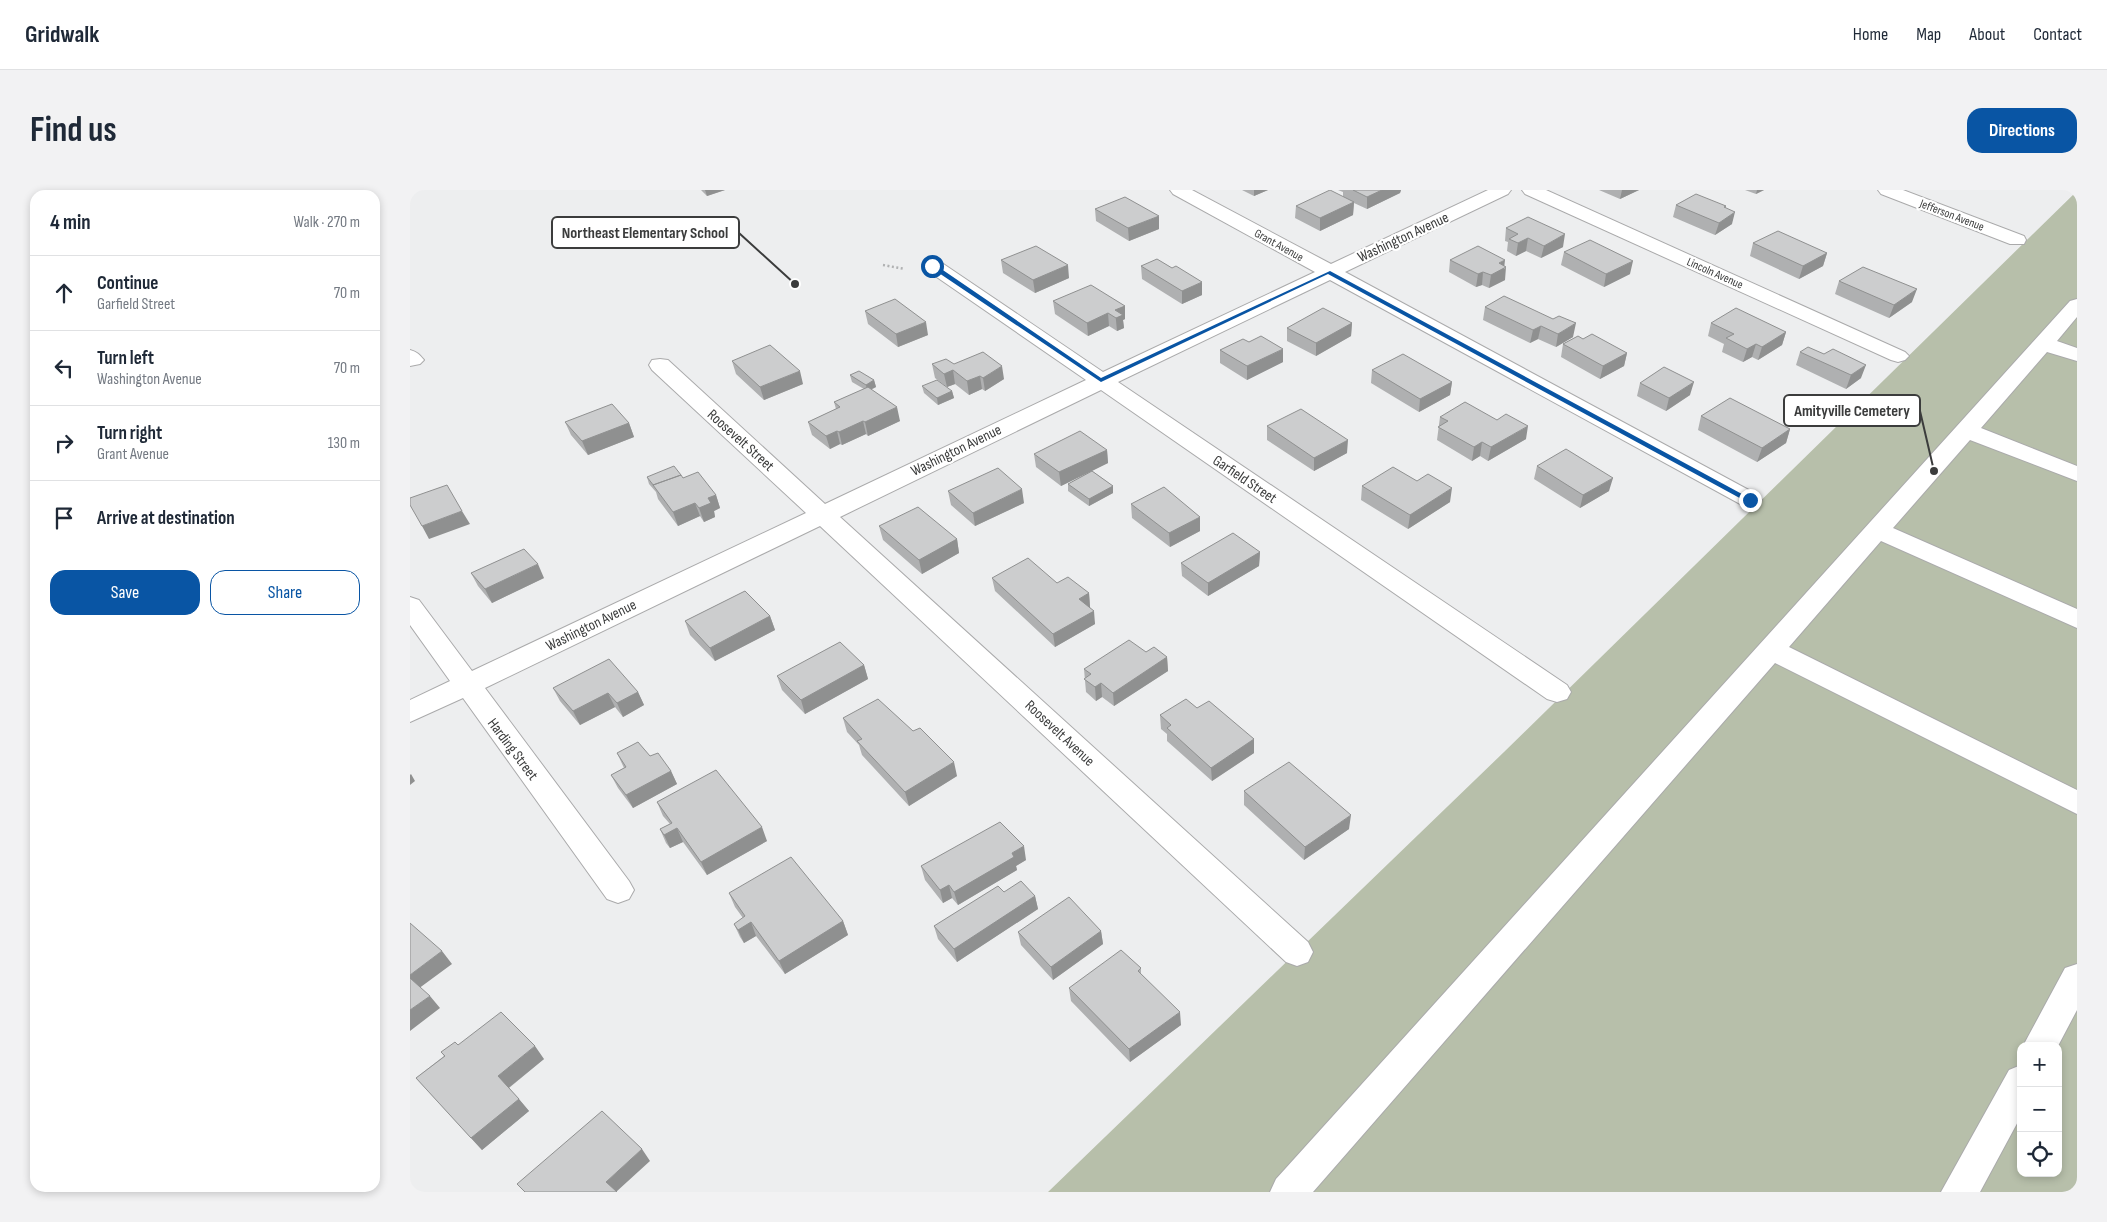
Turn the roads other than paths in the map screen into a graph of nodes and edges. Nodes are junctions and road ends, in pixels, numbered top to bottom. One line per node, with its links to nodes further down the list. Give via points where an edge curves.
1 (1179, 190): 7 (street, Grant Avenue)
2 (1502, 190): 7 (street, Washington Avenue)
3 (1532, 190): 11 (street, Lincoln Avenue)
4 (1887, 190): 5 (street, Jefferson Avenue)
5 (2017, 240)
6 (932, 266): 13 (street, Garfield Street)
7 (1328, 272): 13 (street, Washington Avenue); 16 (street, Grant Avenue)
8 (2077, 305): 9 (street)
9 (2043, 343): 10 (street); 14 (street)
10 (2077, 355)
11 (1898, 356)
12 (660, 365): 17 (street, Roosevelt Street)
13 (1101, 380): 17 (street, Washington Avenue); 23 (street, Garfield Street)
14 (1966, 430): 15 (street); 18 (street)
15 (2077, 474)
16 (1750, 500)
17 (822, 514): 22 (street, Washington Avenue); 27 (street, Roosevelt Avenue)
18 (1877, 530): 20 (street); 21 (street)
19 (410, 606): 22 (street, Harding Street)
20 (2077, 619)
21 (1771, 649): 25 (street); 31 (street)
22 (466, 685): 24 (street, Washington Avenue); 26 (street, Harding Street)
23 (1557, 692)
24 (410, 712)
25 (2077, 803)
26 (618, 890)
27 (1296, 952)
28 (2077, 978): 29 (street)
29 (2042, 1042)
30 (2018, 1087): 32 (street)
31 (1289, 1192)
32 (1960, 1192)

